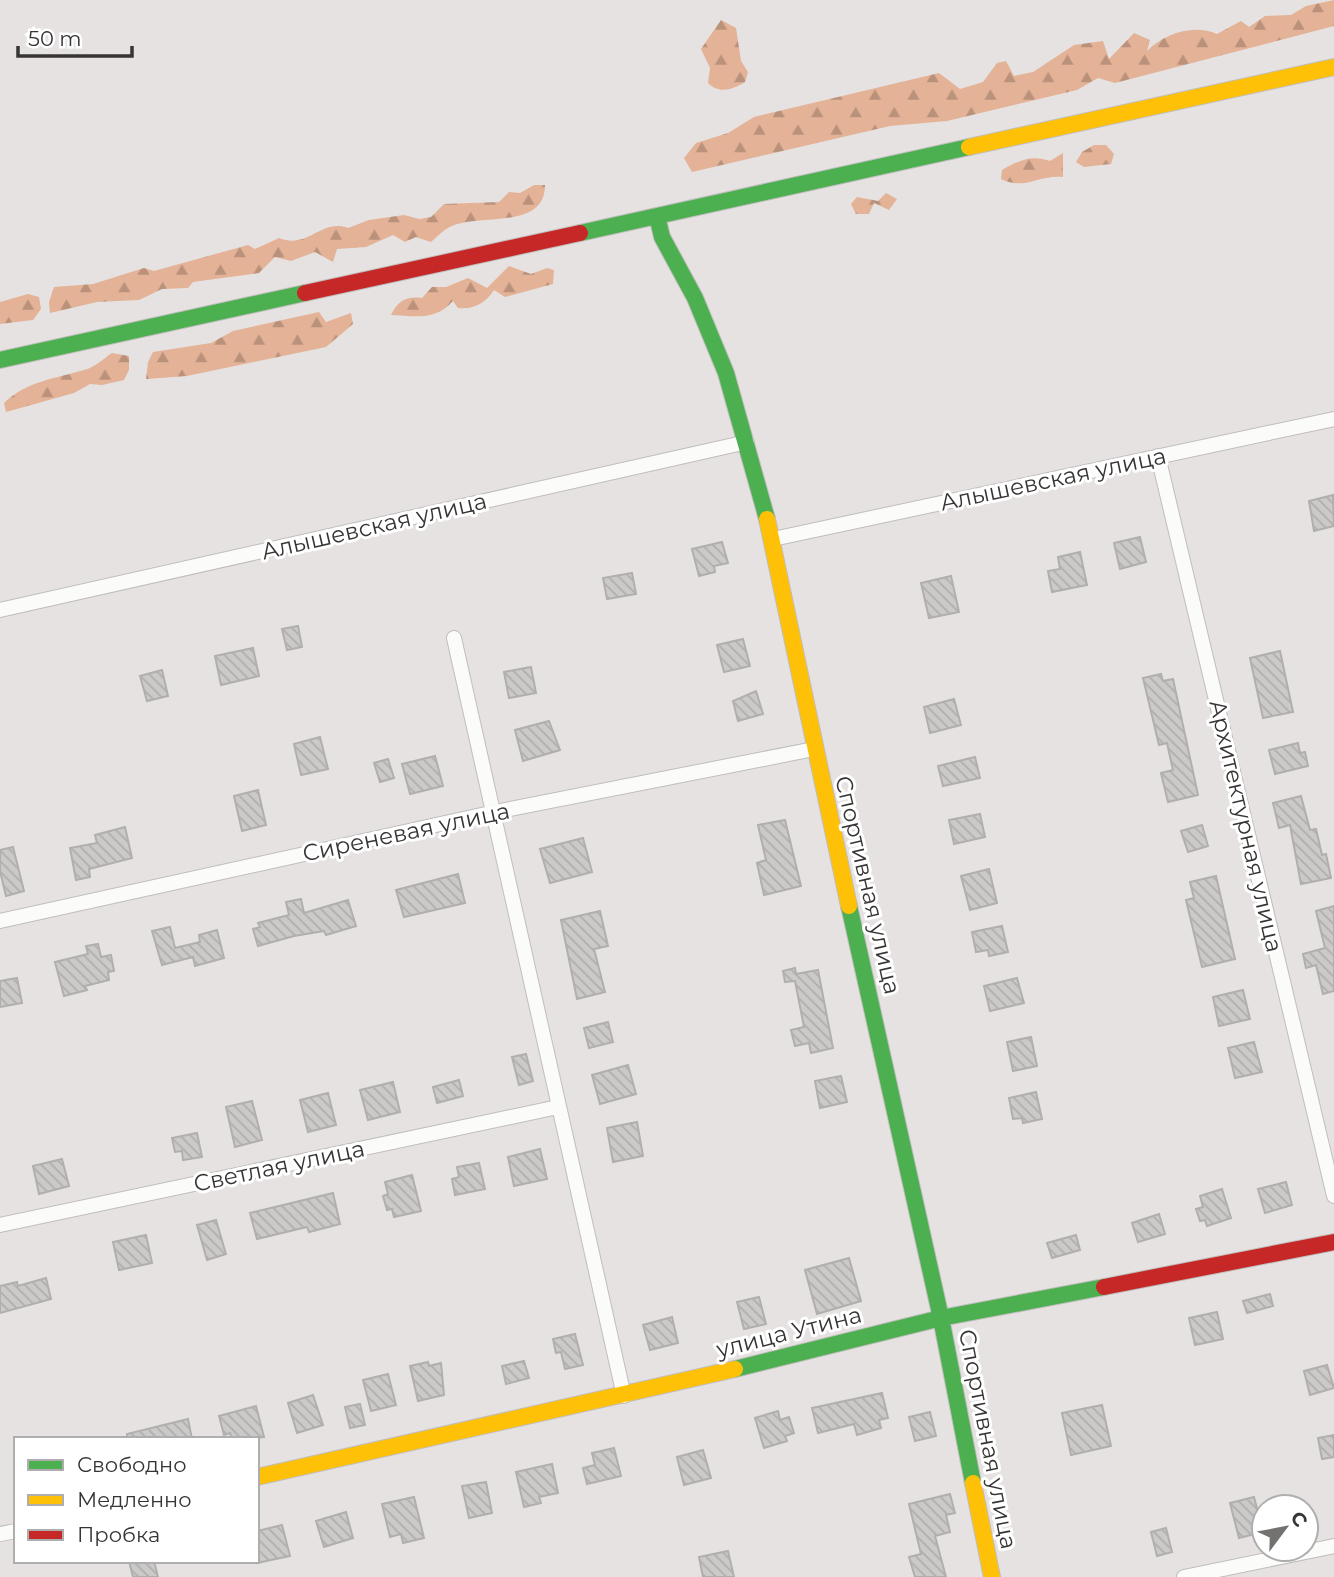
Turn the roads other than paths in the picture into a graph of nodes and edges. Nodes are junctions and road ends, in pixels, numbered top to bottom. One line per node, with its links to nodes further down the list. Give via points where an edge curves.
1 (1334, 67): 2 (street)
2 (657, 216): 3 (street); 5 (street, Спортивная улица, via 662,237 695,298 726,373)
3 (0, 360)
4 (1334, 419): 6 (street, Алышевская улица)
5 (747, 442): 7 (street, Спортивная улица); 8 (street, Алышевская улица)
6 (1158, 456): 7 (street, Алышевская улица); 14 (street, Архитектурная улица)
7 (773, 539): 10 (street, Спортивная улица)
8 (0, 610)
9 (454, 638): 11 (street)
10 (814, 749): 11 (street, Сиреневая улица); 17 (street, Спортивная улица)
11 (495, 812): 12 (street, Сиреневая улица); 13 (street)
12 (0, 921)
13 (558, 1107): 15 (street, Светлая улица); 18 (street)
14 (1334, 1196)
15 (0, 1225)
16 (1334, 1242): 17 (street, улица Утина)
17 (941, 1318): 18 (street, улица Утина); 21 (street, Спортивная улица)
18 (624, 1396): 19 (street, улица Утина)
19 (259, 1477)
20 (1334, 1546): 22 (street)
21 (992, 1577)
22 (1184, 1577)

